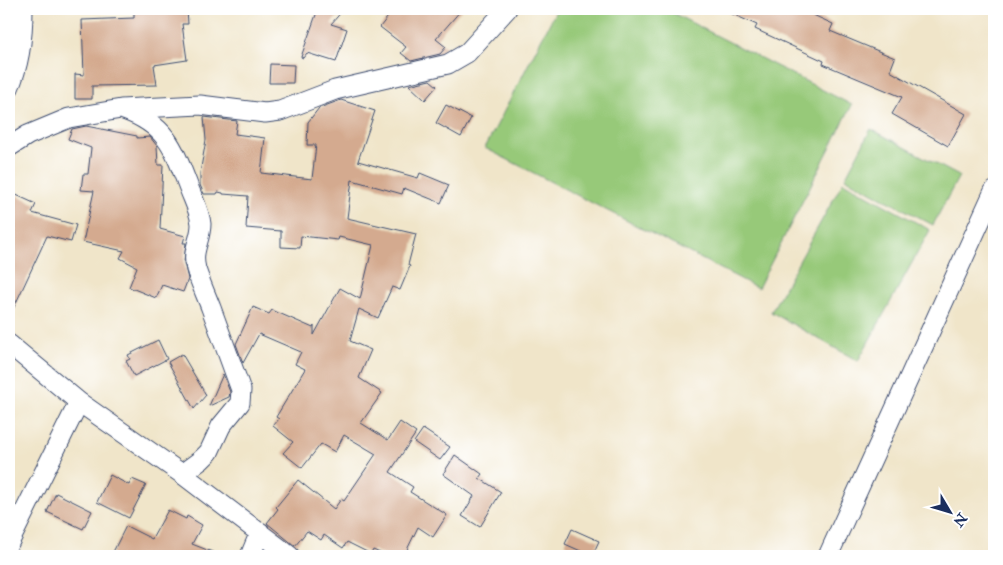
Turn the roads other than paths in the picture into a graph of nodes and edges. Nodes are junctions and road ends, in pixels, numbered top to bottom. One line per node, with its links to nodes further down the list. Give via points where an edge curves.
1 (23, 9): 3 (street, via 20,52)
2 (507, 9): 4 (street, via 467,53 448,64 335,90 280,111 266,113 200,105)
3 (9, 88)
4 (121, 109): 5 (street, via 69,118 28,135); 9 (street, via 141,116 154,126 168,140 178,158 201,224 195,247 196,268 241,390 240,403 221,426 210,452)
5 (9, 147)
6 (994, 191): 14 (street)
7 (9, 344): 8 (street)
8 (79, 402): 9 (street); 11 (street)
9 (182, 474): 10 (street)
10 (260, 532): 12 (street); 13 (street)
11 (9, 543)
12 (250, 556)
13 (290, 556)
14 (828, 556)

